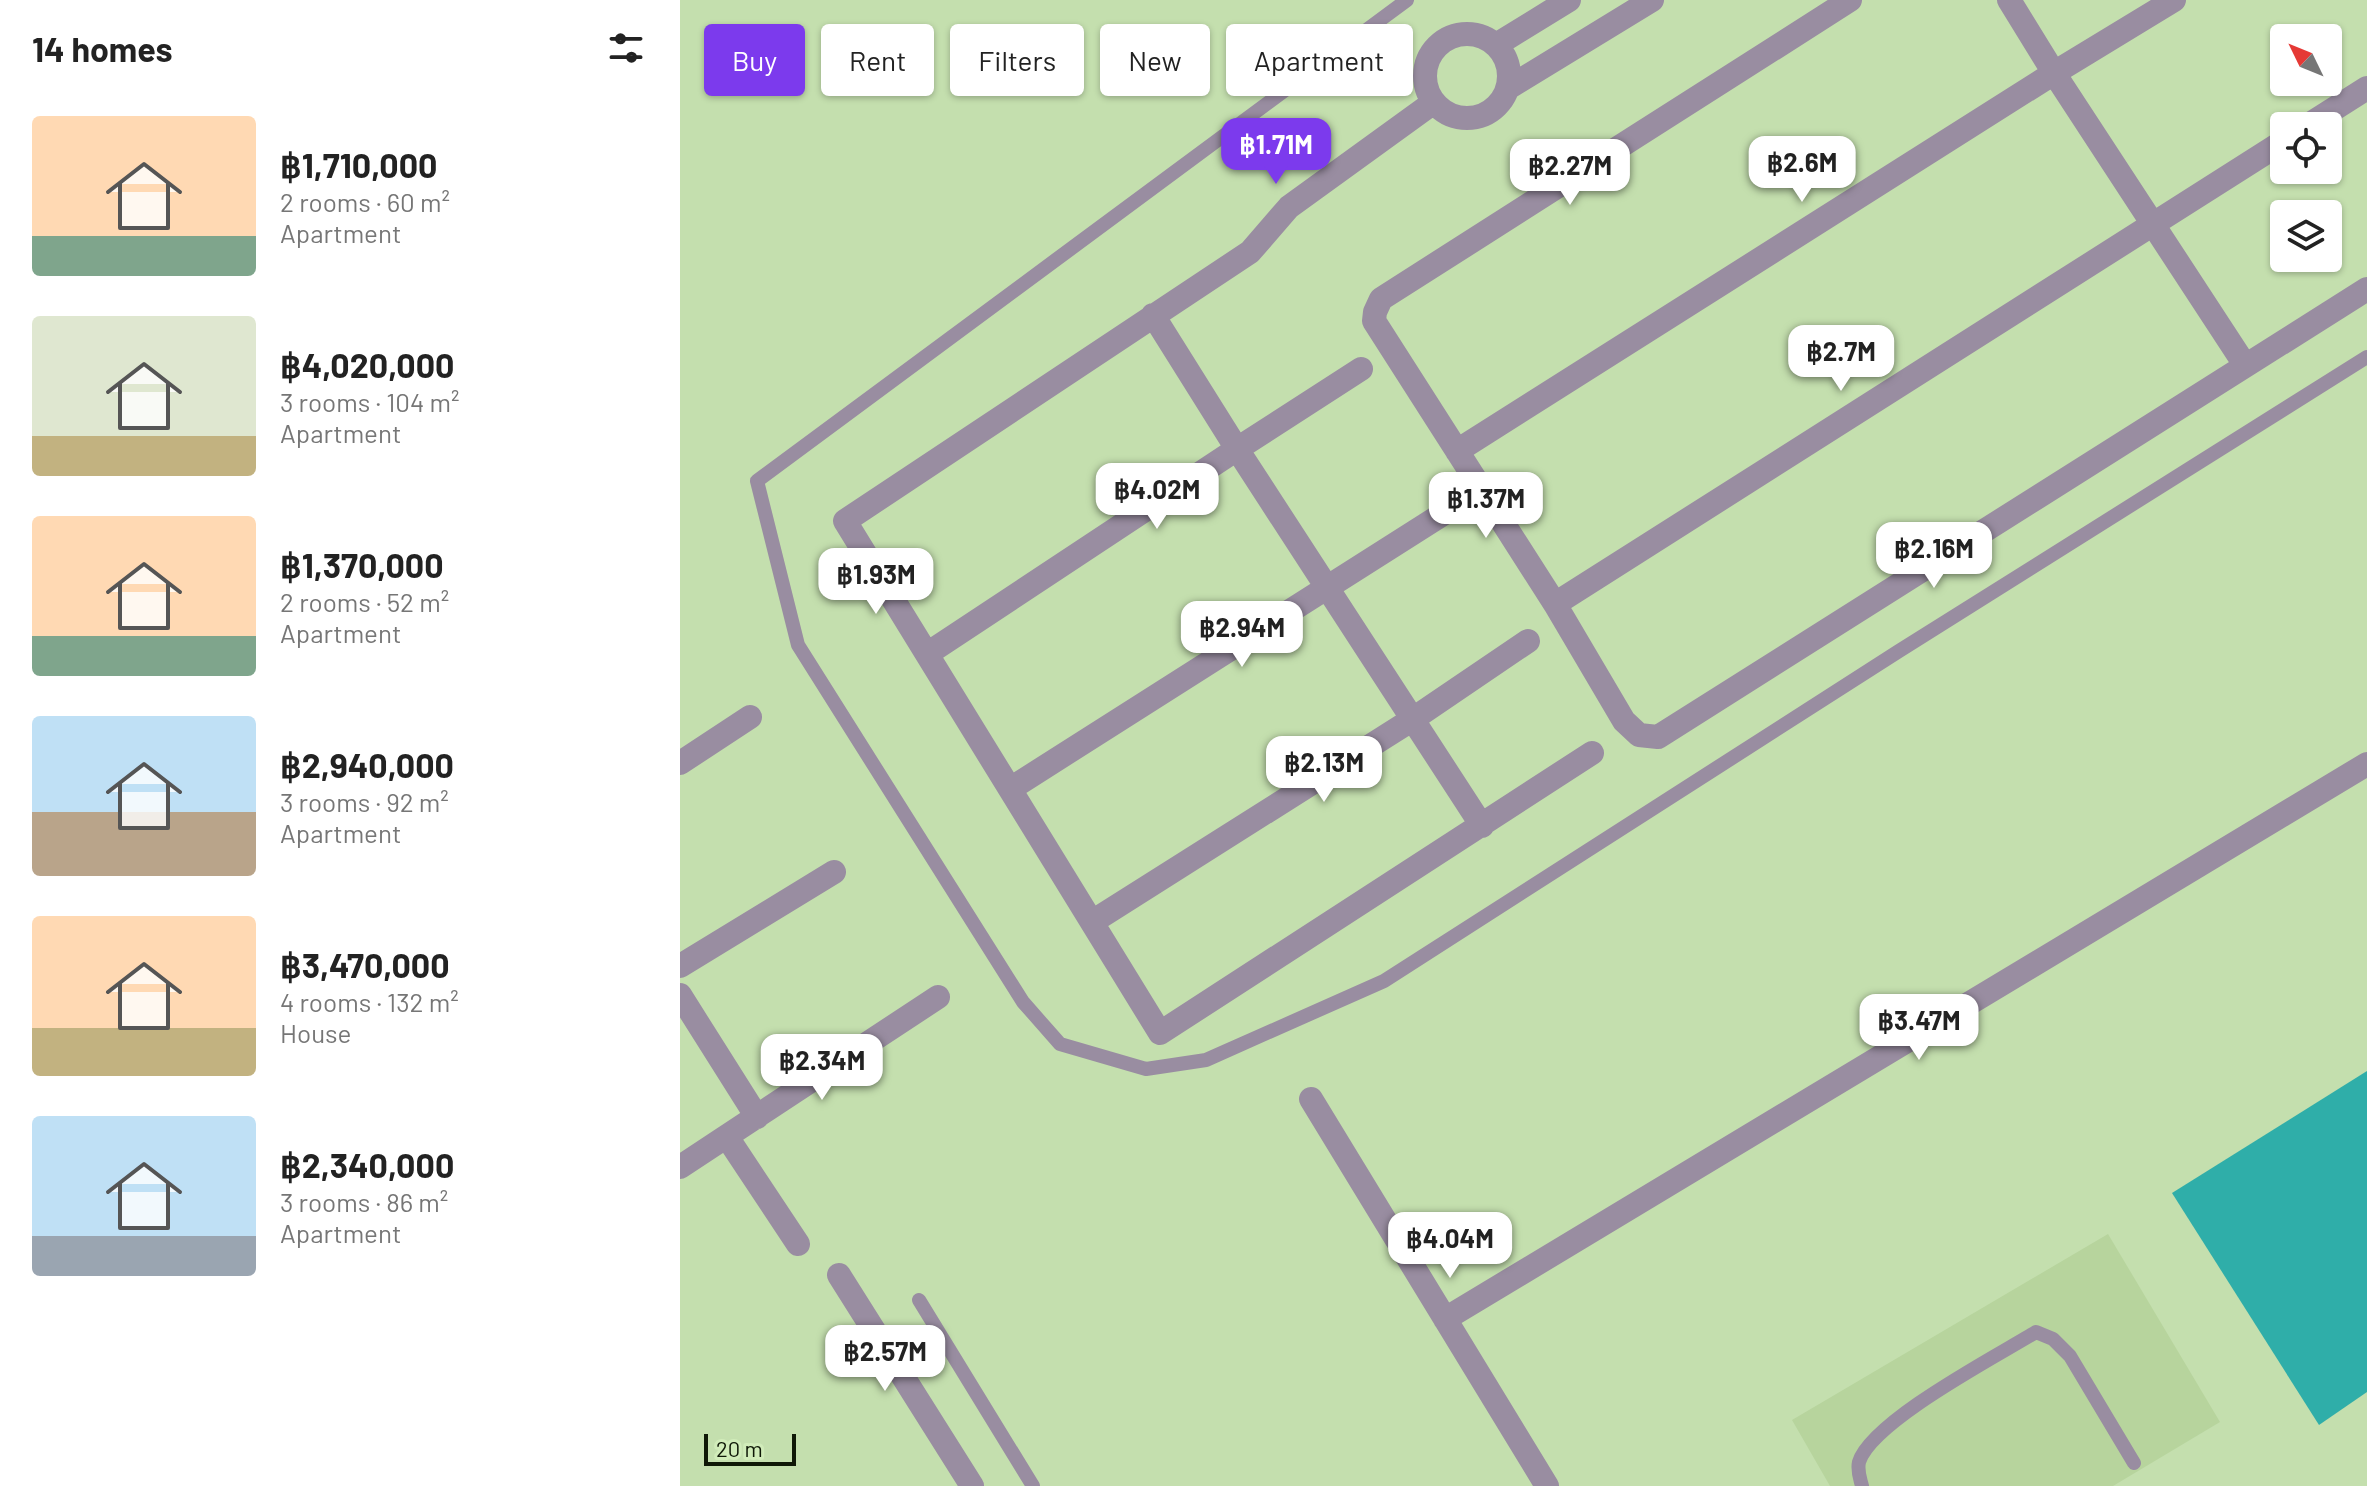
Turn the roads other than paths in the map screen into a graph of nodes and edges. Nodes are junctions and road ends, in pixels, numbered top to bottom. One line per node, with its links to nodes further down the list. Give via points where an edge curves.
1 (1407, 0): 7 (lane)
2 (1569, 0): 8 (street)
3 (1652, 0): 10 (street)
4 (1850, 0): 22 (street, via 1381,299 1374,321)
5 (2009, 0): 9 (street)
6 (2174, 0): 9 (street)
7 (1391, 5): 18 (lane, via 757,481 798,645 1023,1002 1060,1044 1146,1069 1206,1060 1384,981)
8 (1496, 45): 10 (street, via 1508,64); 12 (street, via 1465,33 1434,48 1425,81)
9 (2054, 73): 15 (street); 22 (street)
10 (1508, 88): 12 (street, via 1496,107 1475,117 1452,116)
11 (2367, 88): 13 (street)
12 (1434, 102): 17 (street, via 1289,207 1250,252)
13 (2329, 112)
14 (2270, 150): 15 (street)
15 (2154, 223): 19 (street); 25 (street)
16 (2367, 289): 19 (street)
17 (1153, 315): 21 (street); 27 (street, via 845,521)
18 (2367, 357)
19 (2245, 365): 25 (street, via 1658,737 1639,735 1624,721)
20 (1361, 369): 21 (street)
21 (1237, 449): 24 (street); 27 (street)
22 (1457, 451): 25 (street)
23 (1449, 510): 24 (street)
24 (1326, 587): 29 (street); 33 (street)
25 (1555, 604)
26 (1528, 641): 29 (street)
27 (927, 654): 33 (street)
28 (750, 717): 31 (street)
29 (1413, 719): 34 (street); 36 (street)
30 (1592, 753): 34 (street)
31 (680, 763)
32 (2367, 764): 47 (street)
33 (1010, 789): 36 (street)
34 (1482, 826): 36 (street, via 1160,1033)
35 (834, 872): 37 (street)
36 (1092, 922)
37 (680, 966)
38 (680, 995): 41 (street)
39 (938, 997): 41 (street)
40 (1311, 1099): 47 (street)
41 (757, 1117): 42 (street)
42 (727, 1137): 43 (street); 44 (street)
43 (680, 1167)
44 (798, 1244)
45 (839, 1275): 49 (street)
46 (919, 1300): 50 (lane)
47 (1445, 1319): 51 (street)
48 (2134, 1463): 52 (lane, via 2070,1356 2053,1339 2036,1332 1915,1404 1867,1446 1859,1462)
49 (972, 1486)
50 (1033, 1486)
51 (1547, 1486)
52 (1862, 1486)

